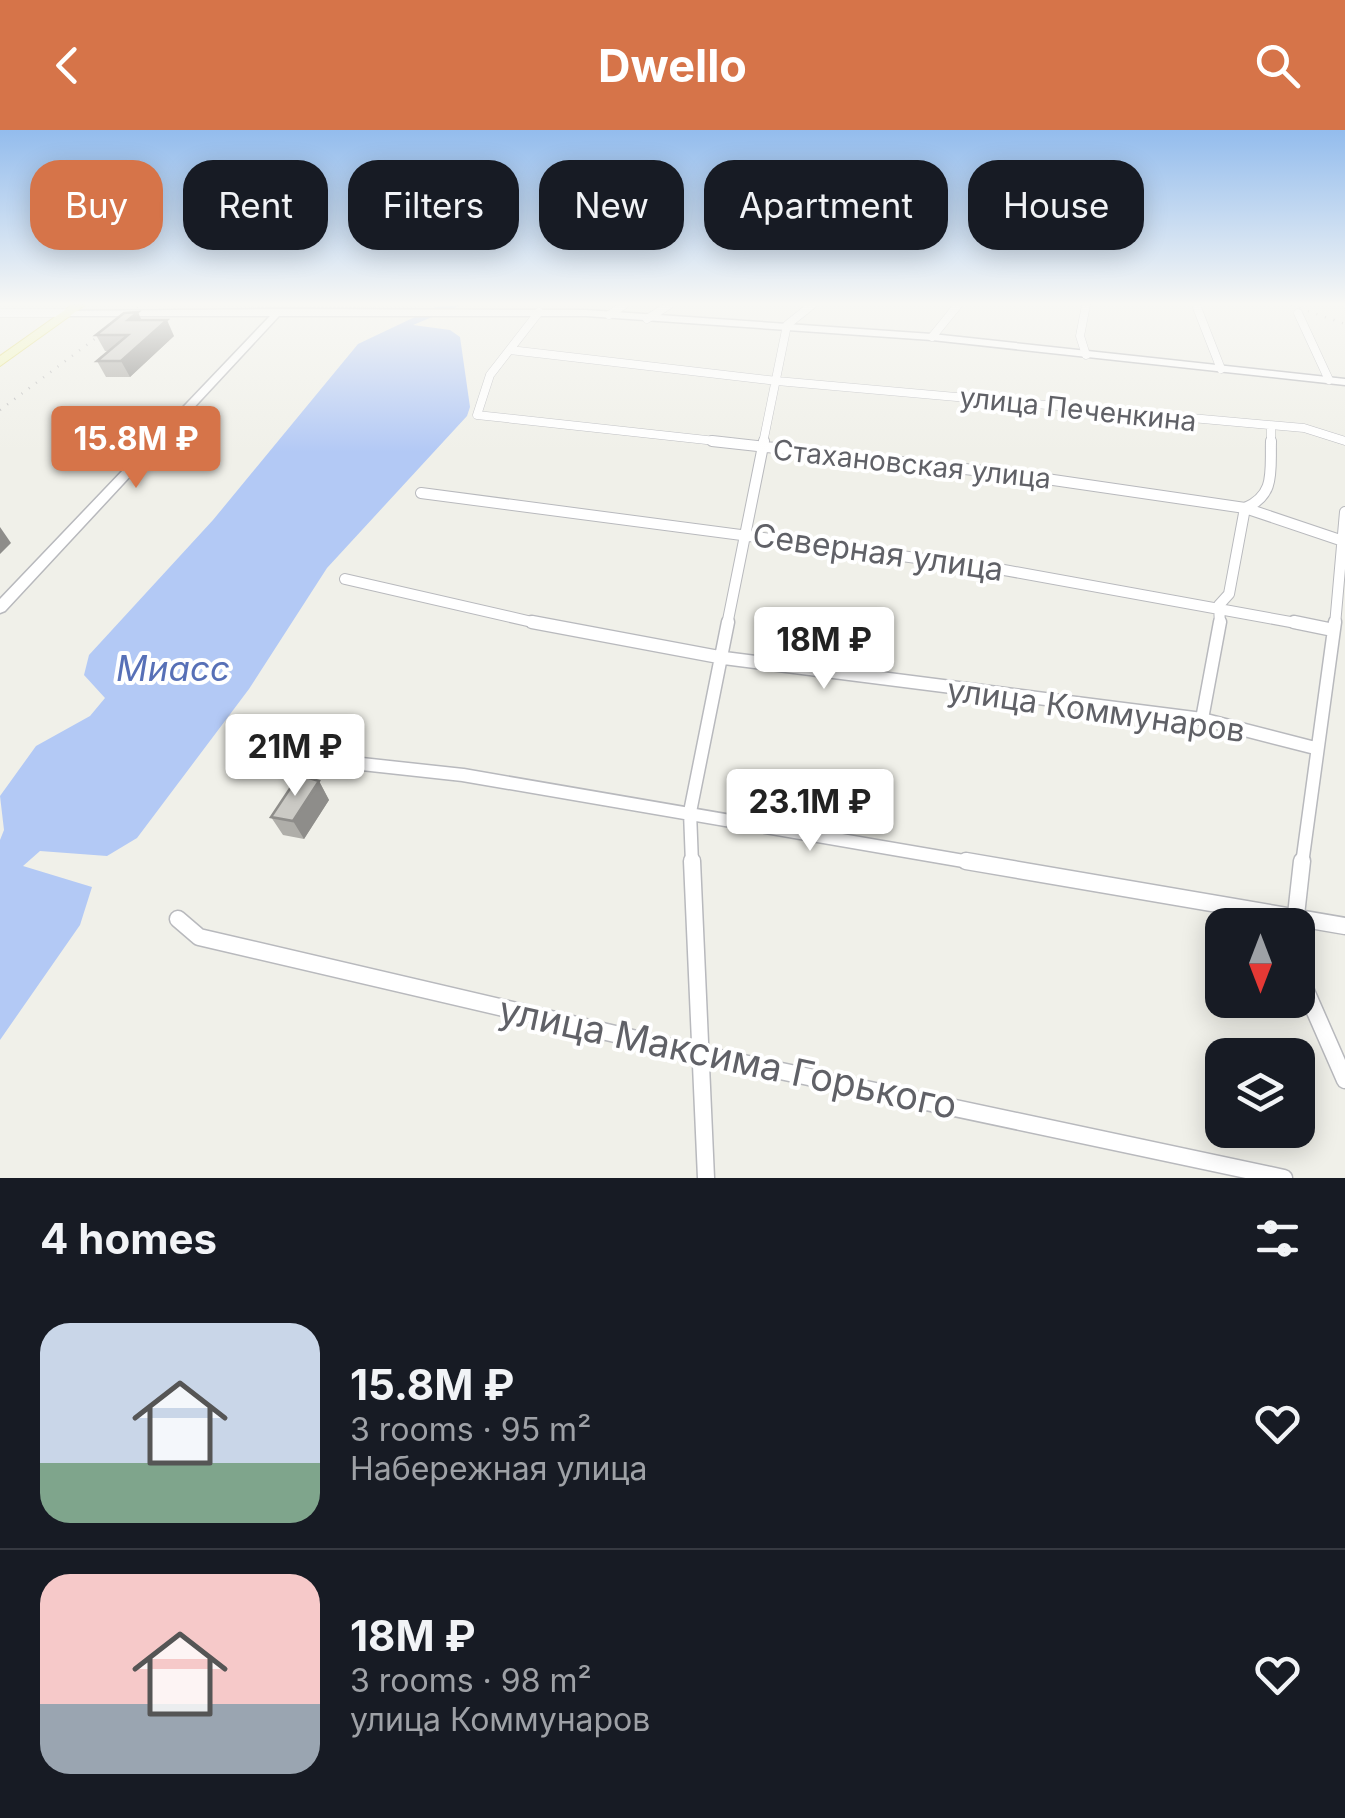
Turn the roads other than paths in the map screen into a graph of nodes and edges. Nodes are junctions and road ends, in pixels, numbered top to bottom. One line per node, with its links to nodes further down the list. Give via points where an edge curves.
1 (237, 354): 23 (street)
2 (507, 354): 15 (street, Стахановская улица, via 490,374 477,415)
3 (544, 354): 11 (street, улица Печенкина)
4 (782, 354): 11 (street)
5 (1077, 354): 8 (street)
6 (1215, 354): 9 (street)
7 (1318, 354): 10 (street)
8 (1086, 355): 9 (street)
9 (1221, 369): 10 (street)
10 (1330, 380): 12 (street)
11 (777, 381): 13 (street, улица Печенкина); 15 (street)
12 (1345, 382)
13 (1270, 428): 14 (street, улица Печенкина, via 1304,428); 17 (street, via 1270,490)
14 (1345, 441)
15 (766, 448): 17 (street, Стахановская улица, via 1019,474); 19 (street)
16 (420, 493): 19 (street, Северная улица)
17 (1245, 508): 20 (street, Стахановская улица); 22 (street, via 1229,594)
18 (1345, 512): 20 (street)
19 (748, 534): 22 (street, Северная улица); 25 (street)
20 (1340, 540): 24 (street)
21 (345, 578): 25 (street, улица Коммунаров, via 494,615)
22 (1219, 605): 24 (street, Северная улица); 26 (street)
23 (0, 608)
24 (1333, 630): 27 (street)
25 (724, 658): 26 (street, улица Коммунаров); 29 (street)
26 (1202, 719): 27 (street, улица Коммунаров)
27 (1315, 748): 31 (street)
28 (278, 754): 29 (street)
29 (690, 812): 30 (street); 36 (street)
30 (1223, 908)
31 (1297, 908)
32 (178, 920): 36 (street, улица Максима Горького, via 200,937)
33 (1315, 923): 34 (street)
34 (1345, 926)
35 (1315, 1011): 37 (street)
36 (701, 1054): 38 (street); 39 (street, улица Максима Горького)
37 (1345, 1080)
38 (706, 1178)
39 (1284, 1178)

